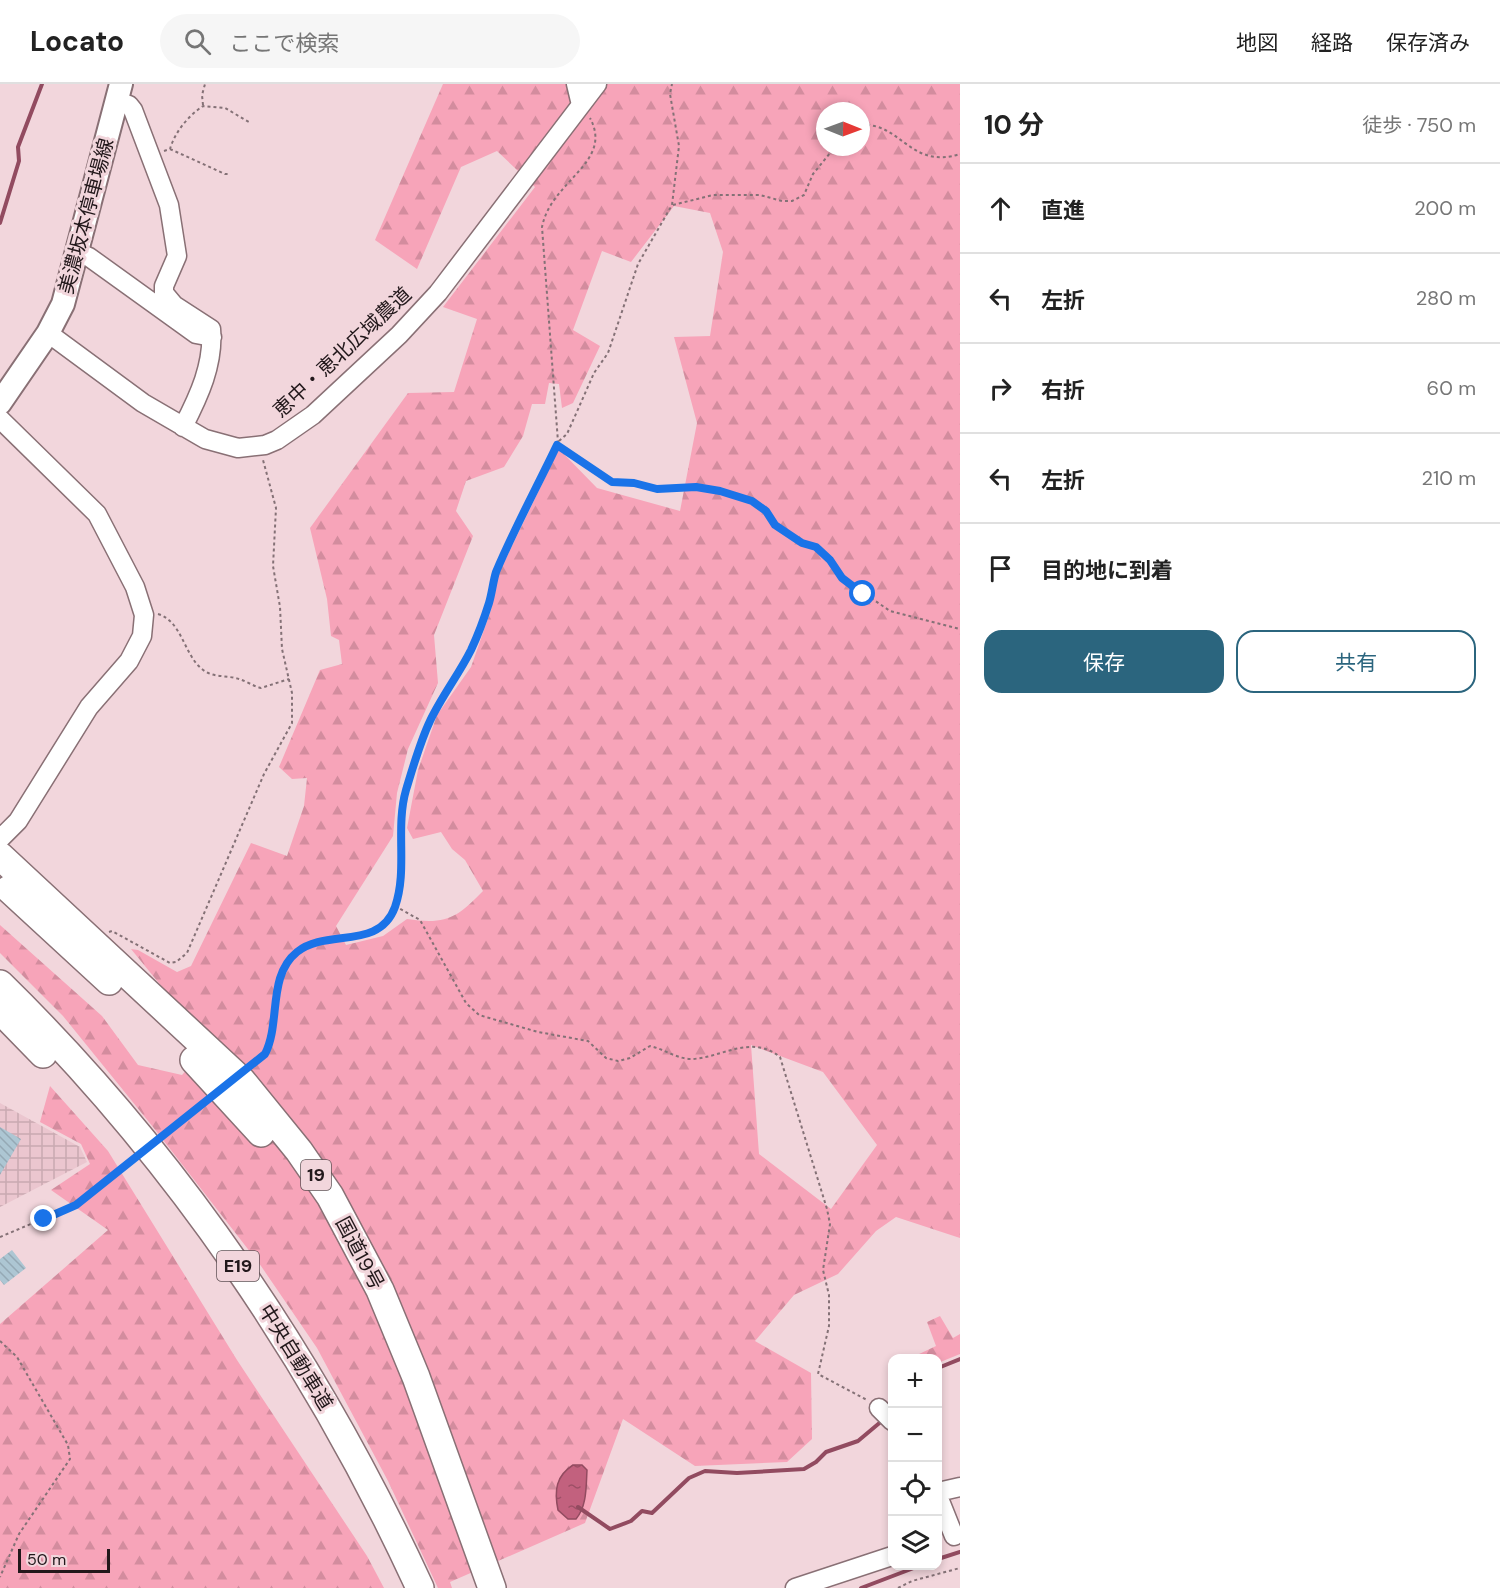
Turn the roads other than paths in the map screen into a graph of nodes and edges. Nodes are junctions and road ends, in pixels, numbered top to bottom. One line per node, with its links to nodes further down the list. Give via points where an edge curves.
1 (576, 84): 4 (street)
2 (597, 84): 4 (street, 恵中・恵北広域農道)
3 (118, 93): 5 (main road, 美濃坂本停車場線); 7 (street, via 133,110 169,205 177,256 164,293 174,305 211,328)
4 (582, 105): 10 (street, 恵中・恵北広域農道, via 438,293 399,335 298,427 260,446 227,446 205,440)
5 (77, 252): 6 (main road, 美濃坂本停車場線, via 67,294); 7 (street, via 196,334)
6 (48, 333): 8 (main road, 美濃坂本停車場線); 10 (street, 恵中・恵北広域農道, via 142,403)
7 (212, 337): 10 (street, via 207,372)
8 (0, 403)
9 (0, 419): 11 (street, via 97,514 135,587 144,615 142,636 129,661 88,707 18,821)
10 (183, 427)
11 (0, 839)
12 (0, 856): 26 (highway, 国道19号 / 19, via 242,1081 330,1196 385,1301)
13 (0, 881): 25 (highway, 国道19号 / 19, via 202,1067 265,1137 306,1192 352,1273 407,1401)
14 (0, 984): 24 (highway, 中央自動車道 / E19, via 142,1138 237,1264 330,1412 391,1523)
15 (0, 1010): 23 (highway, 中央自動車道 / E19, via 75,1086 174,1206 274,1351 376,1532)
16 (879, 1408): 17 (street)
17 (888, 1417)
18 (960, 1487): 19 (street)
19 (942, 1491)
20 (942, 1509): 21 (street)
21 (951, 1537)
22 (888, 1557): 27 (street)
23 (402, 1588)
24 (420, 1588)
25 (474, 1588)
26 (492, 1588)
27 (795, 1588)

